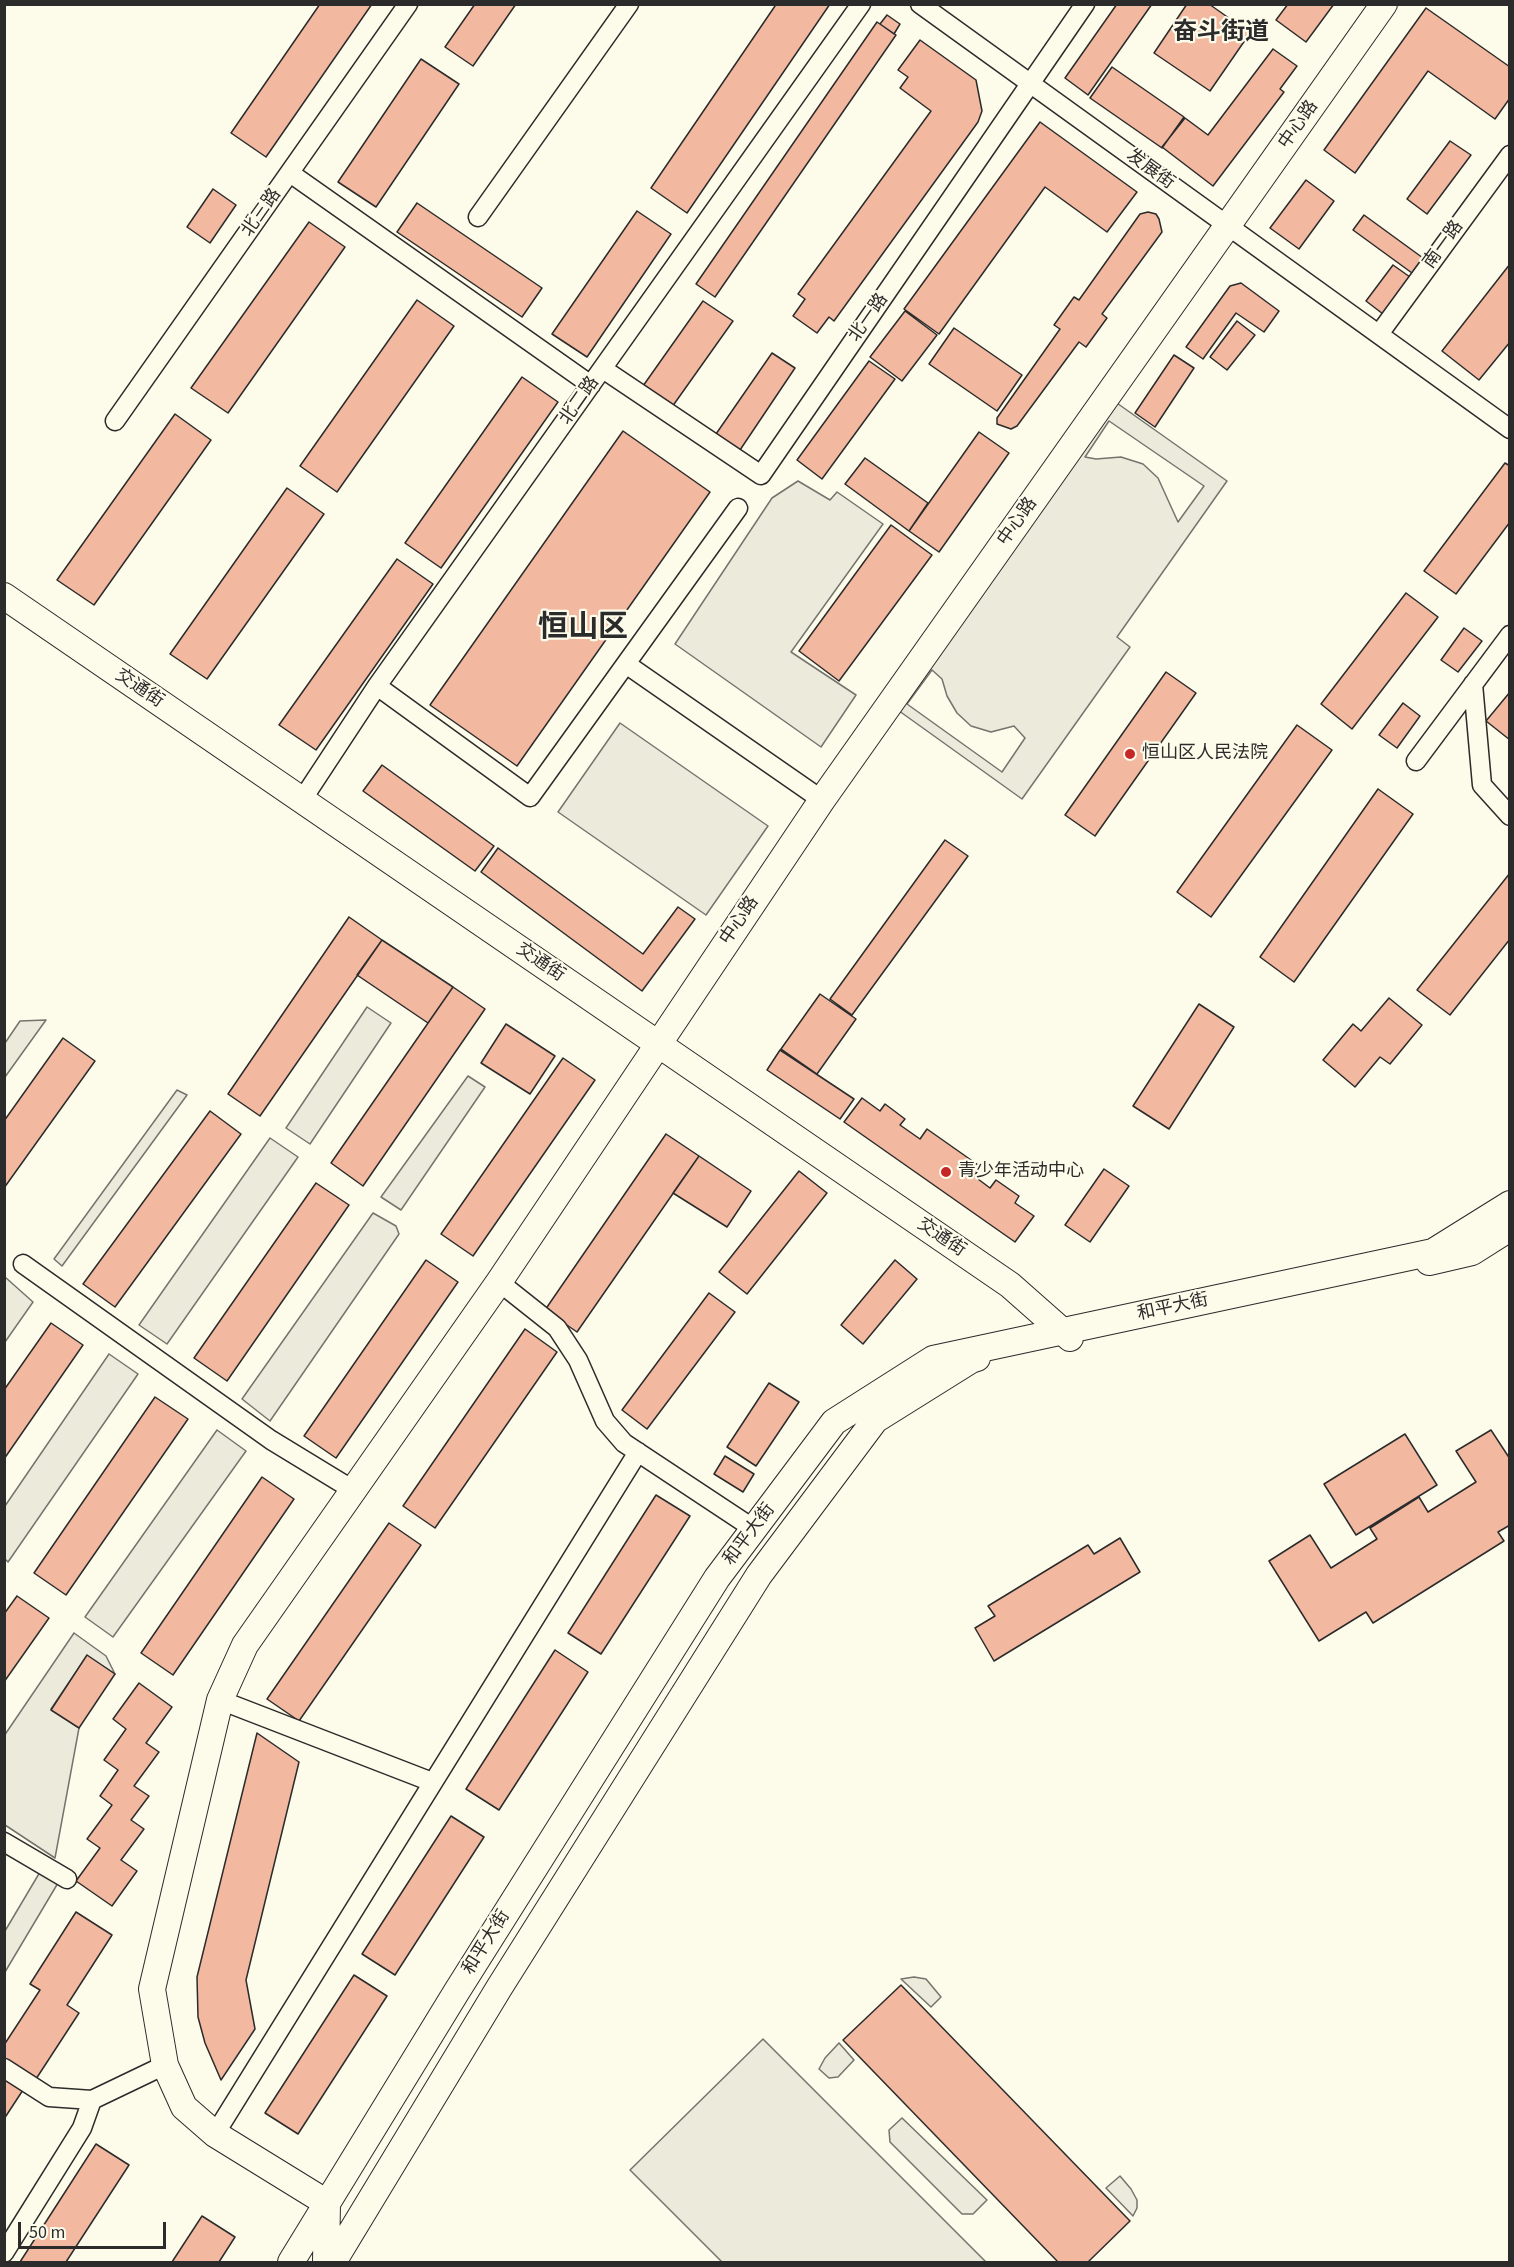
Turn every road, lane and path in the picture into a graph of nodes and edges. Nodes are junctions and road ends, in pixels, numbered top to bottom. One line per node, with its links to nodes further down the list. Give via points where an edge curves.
1 (408, 4): 9 (street, 北三路)
2 (629, 4): 10 (street)
3 (861, 4): 13 (street, 北二路)
4 (920, 4): 7 (street, 发展街)
5 (1084, 4): 7 (street, 北一路)
6 (1384, 4): 11 (street, 中心路)
7 (1030, 84): 11 (street, 发展街); 13 (street, 北一路, via 761,475)
8 (1509, 155): 12 (street, 南一路)
9 (290, 173): 14 (street); 15 (street, 北三路)
10 (478, 217)
11 (1228, 226): 12 (street, 发展街); 25 (street, 中心路)
12 (1379, 334): 16 (street, 发展街)
13 (603, 369): 14 (street, 北二路)
14 (591, 385): 22 (street, 北二路)
15 (115, 421)
16 (1509, 429)
17 (738, 508): 20 (street)
18 (4, 596): 24 (street, 交通街)
19 (1509, 635): 21 (street)
20 (626, 664): 22 (street, via 530,797); 25 (street)
21 (1473, 684): 23 (street); 26 (street, via 1482,785)
22 (378, 686): 24 (street, 北二路)
23 (1416, 761)
24 (302, 800): 27 (street, 交通街)
25 (822, 800): 27 (street, 中心路)
26 (1509, 816)
27 (657, 1043): 31 (street, 中心路); 32 (street, 交通街, via 1010,1285)
28 (1509, 1204): 32 (street, 和平大街, via 1433,1252)
29 (1509, 1228): 32 (street, 和平大街, via 1472,1252)
30 (23, 1264): 34 (street, via 271,1440)
31 (499, 1282): 33 (street, via 557,1328 578,1360 605,1421 624,1443); 34 (street, 中心路)
32 (1066, 1335): 35 (street, 和平大街, via 933,1359 834,1422); 48 (street, 和平大街, via 971,1360 875,1420 759,1575 499,1988)
33 (638, 1452): 35 (street); 37 (street)
34 (353, 1490): 36 (street, 中心路, via 244,1645)
35 (754, 1528): 44 (street, 和平大街, via 717,1578)
36 (220, 1700): 37 (street); 40 (street, 中心路, via 152,1989)
37 (432, 1782): 43 (street)
38 (4, 1842): 39 (street)
39 (68, 1879)
40 (165, 2065): 42 (street); 43 (street, 中心路, via 184,2107)
41 (4, 2068): 42 (street, via 49,2097)
42 (92, 2100): 45 (street, via 82,2128)
43 (215, 2134): 44 (street, 中心路)
44 (327, 2203): 46 (street, 和平大街); 47 (street)
45 (4, 2253)
46 (291, 2262)
47 (326, 2262)
48 (333, 2262)

